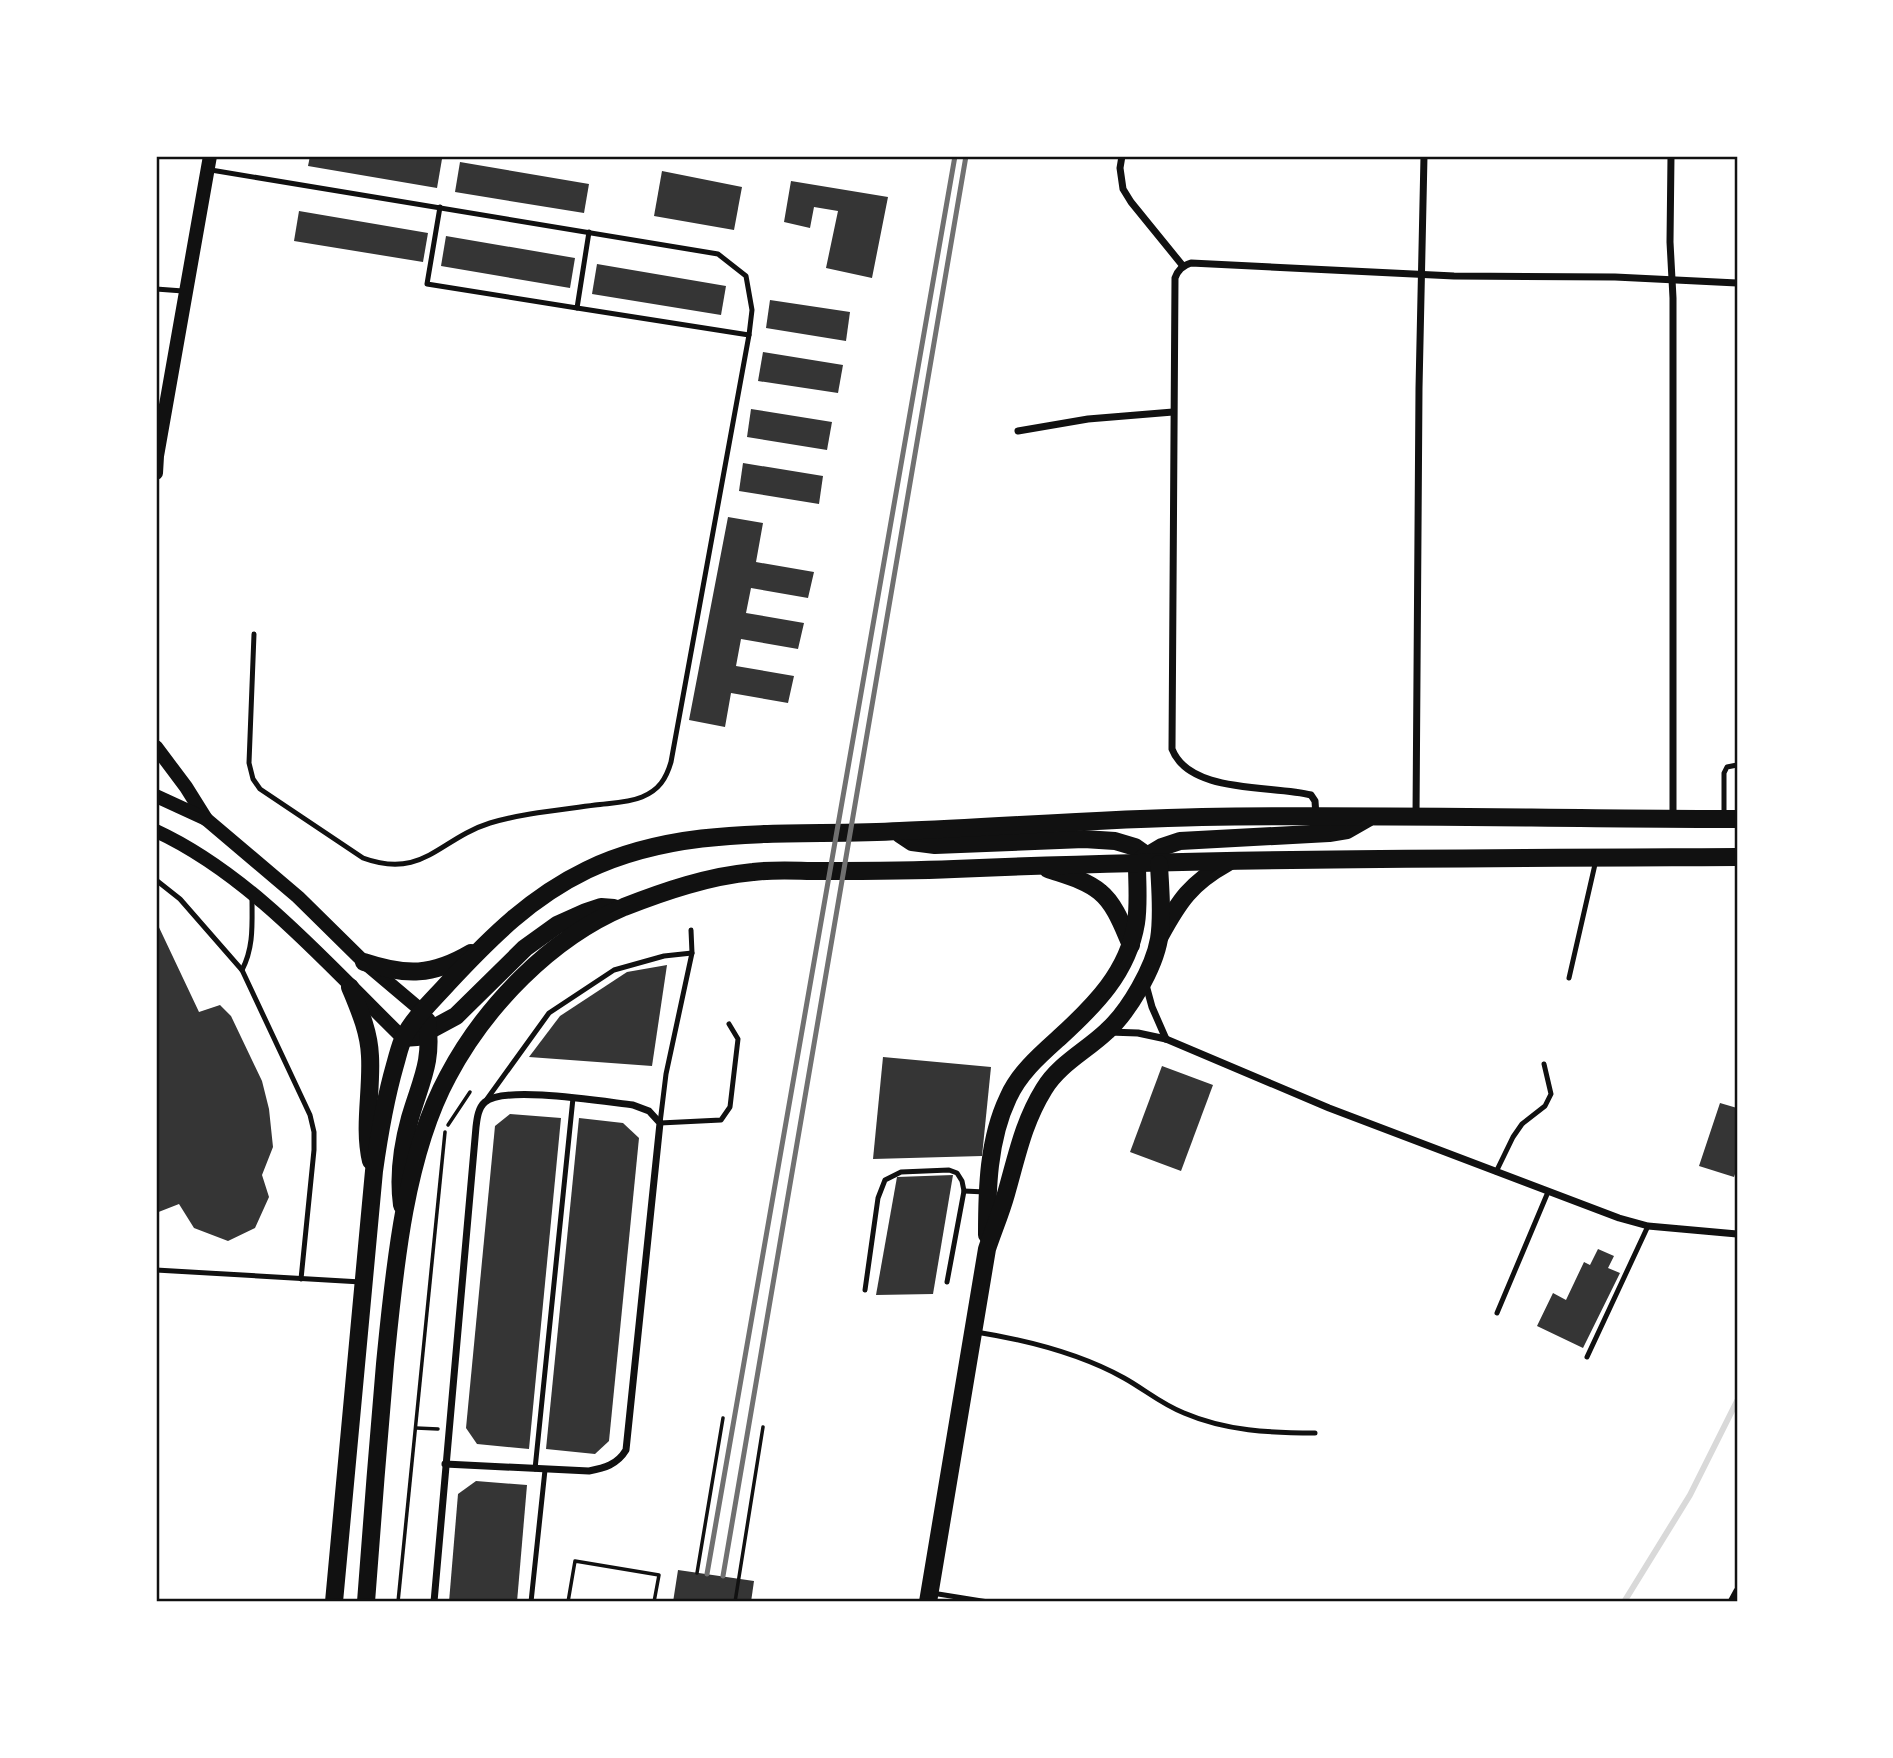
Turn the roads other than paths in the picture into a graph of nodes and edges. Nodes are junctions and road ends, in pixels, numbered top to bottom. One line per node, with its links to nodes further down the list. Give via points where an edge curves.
1 (1122, 156): 7 (street, via 1123,189)
2 (1424, 156): 8 (street)
3 (1671, 156): 9 (street)
4 (209, 162): 5 (lane); 12 (main road)
5 (440, 208): 6 (lane); 13 (lane, via 427,284)
6 (589, 232): 13 (lane); 14 (lane, via 718,254 746,276 752,310)
7 (1183, 266): 8 (street); 15 (street, via 1175,278)
8 (1421, 274): 9 (street); 25 (street)
9 (1672, 280): 10 (street); 27 (street)
10 (1737, 283)
11 (156, 289): 12 (lane)
12 (186, 291): 17 (main road)
13 (577, 308): 14 (lane)
14 (749, 335): 19 (lane, via 671,762 666,779 654,791 640,799 491,823 463,833 436,853 400,865 363,858 260,789 253,779 249,764)
15 (1173, 412): 16 (street); 23 (street, via 1172,749 1192,772 1239,785 1311,795)
16 (1018, 431)
17 (156, 458): 18 (main road)
18 (156, 473)
19 (254, 634)
20 (156, 747): 26 (main road)
21 (1737, 765): 28 (lane, via 1727,767 1724,773)
22 (156, 796): 26 (main road)
23 (1316, 816): 24 (main road); 30 (main road, via 1098,820)
24 (1369, 817): 25 (main road); 34 (main road, via 1348,830 1329,833 1194,839 1163,846)
25 (1416, 817): 27 (main road)
26 (206, 819): 44 (main road, via 298,897)
27 (1673, 819): 28 (main road)
28 (1731, 819)
29 (156, 831): 37 (main road, via 199,855)
30 (890, 832): 34 (main road, via 912,842 935,845 1115,841 1135,847); 41 (main road, via 702,837 630,853 536,899)
31 (1596, 857): 32 (main road); 33 (main road); 47 (lane)
32 (1737, 857)
33 (1233, 860): 34 (main road); 40 (main road, via 1206,874 1183,896)
34 (1148, 861): 35 (main road); 40 (main road); 42 (main road)
35 (1039, 866): 38 (main road, via 754,871); 42 (main road, via 1100,891)
36 (156, 880): 45 (lane, via 180,899)
37 (252, 895): 45 (lane, via 252,943); 48 (main road)
38 (621, 908): 51 (main road, via 601,907 557,925 525,948 456,1016); 64 (main road, via 544,956 466,1046 426,1128)
39 (691, 930): 43 (lane)
40 (1159, 940): 46 (main road)
41 (484, 944): 44 (main road, via 457,961 427,971 393,972); 49 (main road)
42 (1131, 945): 62 (main road, via 1107,989 1038,1057 1008,1097 998,1125)
43 (692, 953): 57 (lane, via 614,970 550,1013); 58 (lane)
44 (365, 962): 49 (main road)
45 (242, 970): 69 (lane, via 314,1132)
46 (1145, 978): 52 (main road); 54 (street)
47 (1569, 978)
48 (350, 986): 53 (main road); 59 (main road, via 368,1036 366,1141)
49 (422, 1011): 51 (main road); 53 (main road)
50 (729, 1024): 58 (lane, via 738,1039 730,1107 721,1120)
51 (428, 1031): 53 (main road); 64 (main road, via 428,1066 402,1152 399,1183)
52 (1106, 1032): 54 (street); 67 (main road, via 1064,1065 1032,1109)
53 (403, 1038): 59 (main road, via 383,1111)
54 (1166, 1040): 60 (street)
55 (1544, 1064): 60 (lane, via 1551,1094 1545,1106 1518,1130)
56 (573, 1098): 57 (street, via 507,1094); 58 (street, via 633,1105 649,1111); 78 (lane)
57 (485, 1102): 77 (street, via 475,1128)
58 (660, 1123): 79 (street, via 626,1450 607,1467)
59 (374, 1171): 70 (main road)
60 (1496, 1172): 63 (street)
61 (964, 1191): 62 (lane); 71 (lane); 72 (lane, via 957,1173 949,1170 901,1171 885,1180 878,1198)
62 (987, 1192): 67 (main road)
63 (1548, 1192): 65 (street); 73 (lane)
64 (404, 1219): 83 (main road, via 391,1306)
65 (1648, 1226): 66 (street); 75 (lane)
66 (1737, 1234)
67 (987, 1249): 74 (main road)
68 (156, 1270): 69 (lane)
69 (301, 1279): 70 (lane)
70 (364, 1282): 82 (main road)
71 (947, 1282)
72 (865, 1290)
73 (1497, 1313)
74 (972, 1331): 76 (lane, via 1009,1337 1098,1366 1157,1401 1224,1426); 81 (main road)
75 (1587, 1357)
76 (1315, 1433)
77 (445, 1464): 78 (street); 84 (street)
78 (535, 1469): 79 (street)
79 (545, 1470): 85 (lane)
80 (1737, 1591): 87 (street)
81 (929, 1597): 86 (lane)
82 (334, 1602)
83 (366, 1602)
84 (434, 1602)
85 (531, 1602)
86 (988, 1602)
87 (1731, 1602)

